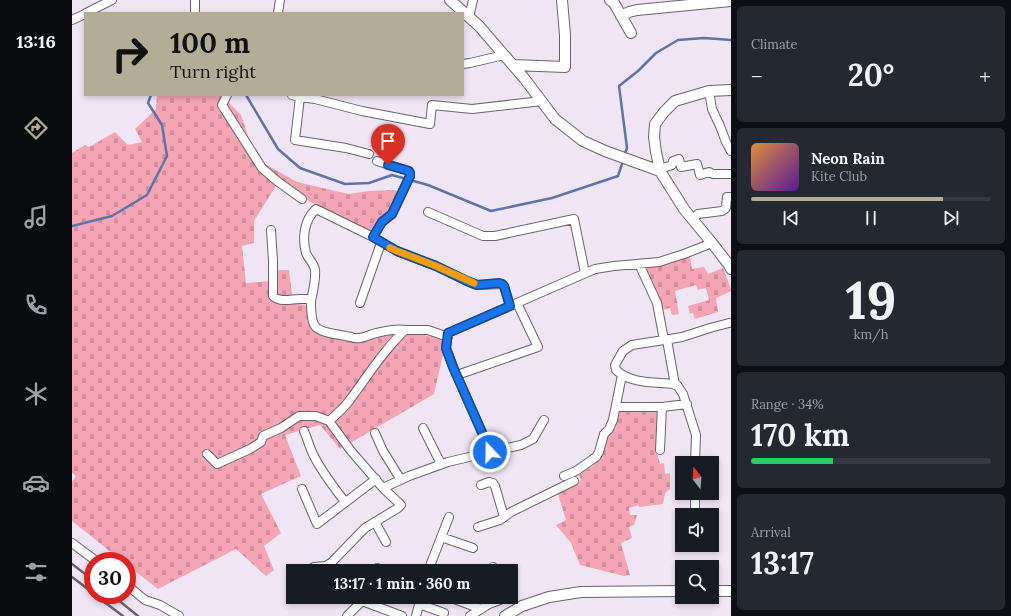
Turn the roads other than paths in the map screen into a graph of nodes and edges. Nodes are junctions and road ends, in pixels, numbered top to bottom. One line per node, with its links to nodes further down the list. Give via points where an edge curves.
1 (112, 0): 11 (street)
2 (195, 0): 12 (street)
3 (280, 0): 13 (street)
4 (450, 0): 14 (street)
5 (473, 0): 18 (street)
6 (562, 0): 23 (street, via 565,67)
7 (610, 0): 17 (street)
8 (731, 1): 9 (street)
9 (695, 2): 10 (street)
10 (642, 5): 17 (street)
11 (88, 12)
12 (195, 12)
13 (278, 12)
14 (463, 12)
15 (464, 13): 18 (street)
16 (84, 14): 19 (street)
17 (621, 16): 20 (street)
18 (469, 17): 21 (street)
19 (72, 20)
20 (631, 33)
21 (504, 55): 22 (street); 23 (street)
22 (464, 64)
23 (513, 65): 28 (street)
24 (731, 90): 25 (street)
25 (709, 91): 29 (street, via 712,109); 32 (street, via 675,101 655,124 654,137)
26 (226, 96): 35 (street, via 222,105 262,168)
27 (296, 96): 28 (street, via 430,124 432,105 472,109); 30 (street, via 294,140)
28 (542, 102): 32 (street, via 555,119 583,141)
29 (731, 151)
30 (369, 154)
31 (377, 161): 39 (street, via 409,171 410,176 392,214 382,222)
32 (660, 170): 33 (street, via 679,159 681,167 696,164 700,175 709,172); 37 (street)
33 (731, 174)
34 (731, 197): 37 (street, via 727,197 726,208 722,211 698,214)
35 (302, 199)
36 (428, 212): 44 (street, via 483,236 495,236 574,219)
37 (693, 219): 41 (street)
38 (271, 230): 45 (street, via 273,296 278,299)
39 (373, 237): 40 (street); 45 (street, via 315,210 308,220 303,236 306,253 315,268)
40 (381, 243): 46 (street); 47 (street, via 477,285 502,284)
41 (712, 243): 42 (street, via 659,262); 43 (street)
42 (639, 264): 44 (street, via 595,269); 51 (street, via 657,303)
43 (731, 269)
44 (585, 273): 47 (street)
45 (311, 301): 49 (street, via 314,326 325,332 359,339 376,333)
46 (360, 303)
47 (513, 305): 50 (street, via 448,333); 52 (street, via 538,347)
48 (730, 323): 51 (street)
49 (405, 330): 50 (street, via 428,330); 59 (street, via 393,341 348,402)
50 (448, 337): 52 (street, via 446,348)
51 (665, 340): 53 (street, via 632,345 623,351 615,366); 54 (street)
52 (456, 375): 64 (street)
53 (622, 375): 54 (street, via 632,380); 57 (street)
54 (675, 385): 55 (street, via 683,394)
55 (686, 404): 56 (street); 66 (street, via 696,435)
56 (662, 407): 57 (street); 63 (street)
57 (616, 408): 68 (street, via 596,457)
58 (544, 420): 64 (street, via 533,438 521,445)
59 (329, 421): 65 (street, via 316,416 299,416 264,436 261,442 250,450 216,464); 69 (street)
60 (423, 428): 67 (street)
61 (304, 431): 75 (street, via 312,453 324,474)
62 (375, 433): 70 (street)
63 (660, 450)
64 (490, 452): 67 (street)
65 (207, 454)
66 (695, 456)
67 (441, 464): 70 (street)
68 (564, 476)
69 (376, 479): 73 (street); 75 (street)
70 (400, 480): 73 (street)
71 (574, 481): 77 (street)
72 (481, 485): 77 (street, via 493,482)
73 (384, 488): 78 (street, via 400,505)
74 (302, 489): 75 (street, via 318,524)
75 (345, 502)
76 (449, 517): 80 (street)
77 (504, 517): 79 (street)
78 (375, 522): 81 (street); 85 (street, via 365,528)
79 (478, 527)
80 (441, 537): 83 (street); 86 (street)
81 (386, 542)
82 (72, 543): 84 (street)
83 (473, 548)
84 (84, 552)
85 (329, 564)
86 (431, 564)
87 (675, 591): 104 (street, via 581,592 549,597 522,606)
88 (719, 591): 89 (street)
89 (731, 591)
90 (136, 592): 99 (street, via 145,600)
91 (358, 604): 100 (street)
92 (374, 604): 101 (street)
93 (419, 604): 102 (street)
94 (427, 604): 98 (street)
95 (468, 604): 97 (street)
96 (489, 604): 97 (street)
97 (481, 609): 103 (street)
98 (444, 613)
99 (179, 616)
100 (347, 616)
101 (402, 616)
102 (416, 616)
103 (470, 616)
104 (505, 616)

